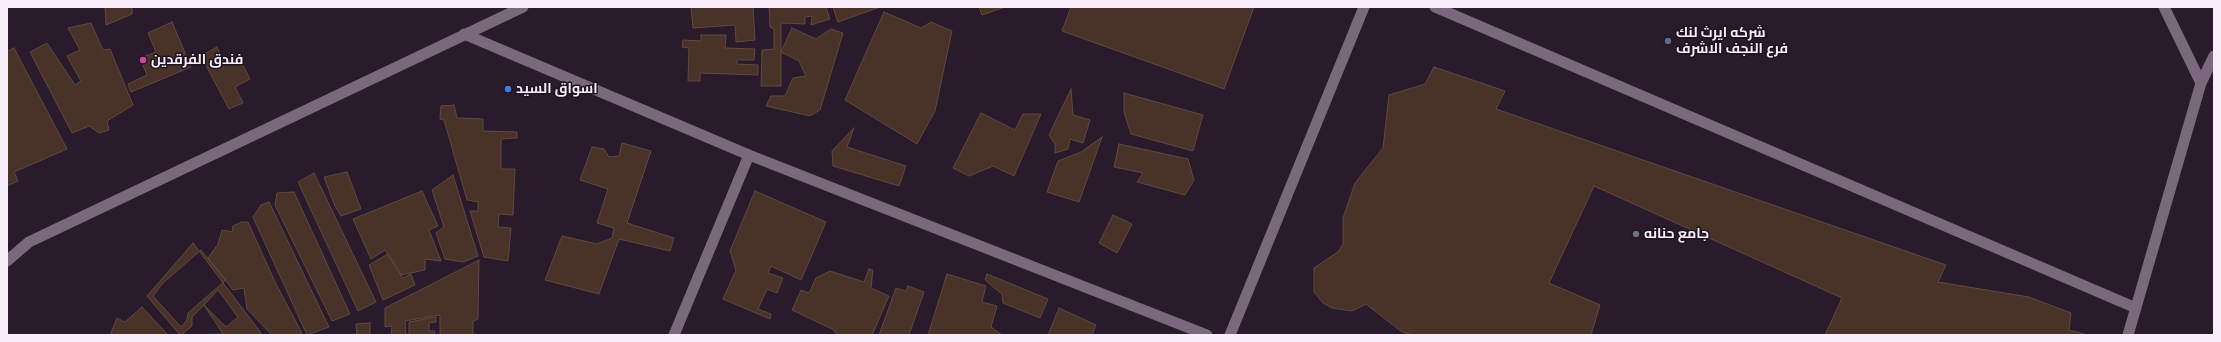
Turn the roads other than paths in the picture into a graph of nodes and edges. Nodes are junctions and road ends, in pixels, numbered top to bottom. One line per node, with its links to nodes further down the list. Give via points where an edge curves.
1 (523, 7): 5 (street)
2 (1364, 7): 13 (street)
3 (1436, 7): 10 (street)
4 (2164, 7): 7 (street)
5 (464, 34): 8 (street); 9 (street, via 29,242)
6 (2214, 56): 7 (street)
7 (2201, 83): 10 (street)
8 (749, 155): 11 (street); 12 (street)
9 (7, 261)
10 (2136, 308): 14 (street)
11 (674, 335)
12 (1207, 335)
13 (1230, 335)
14 (2128, 335)

